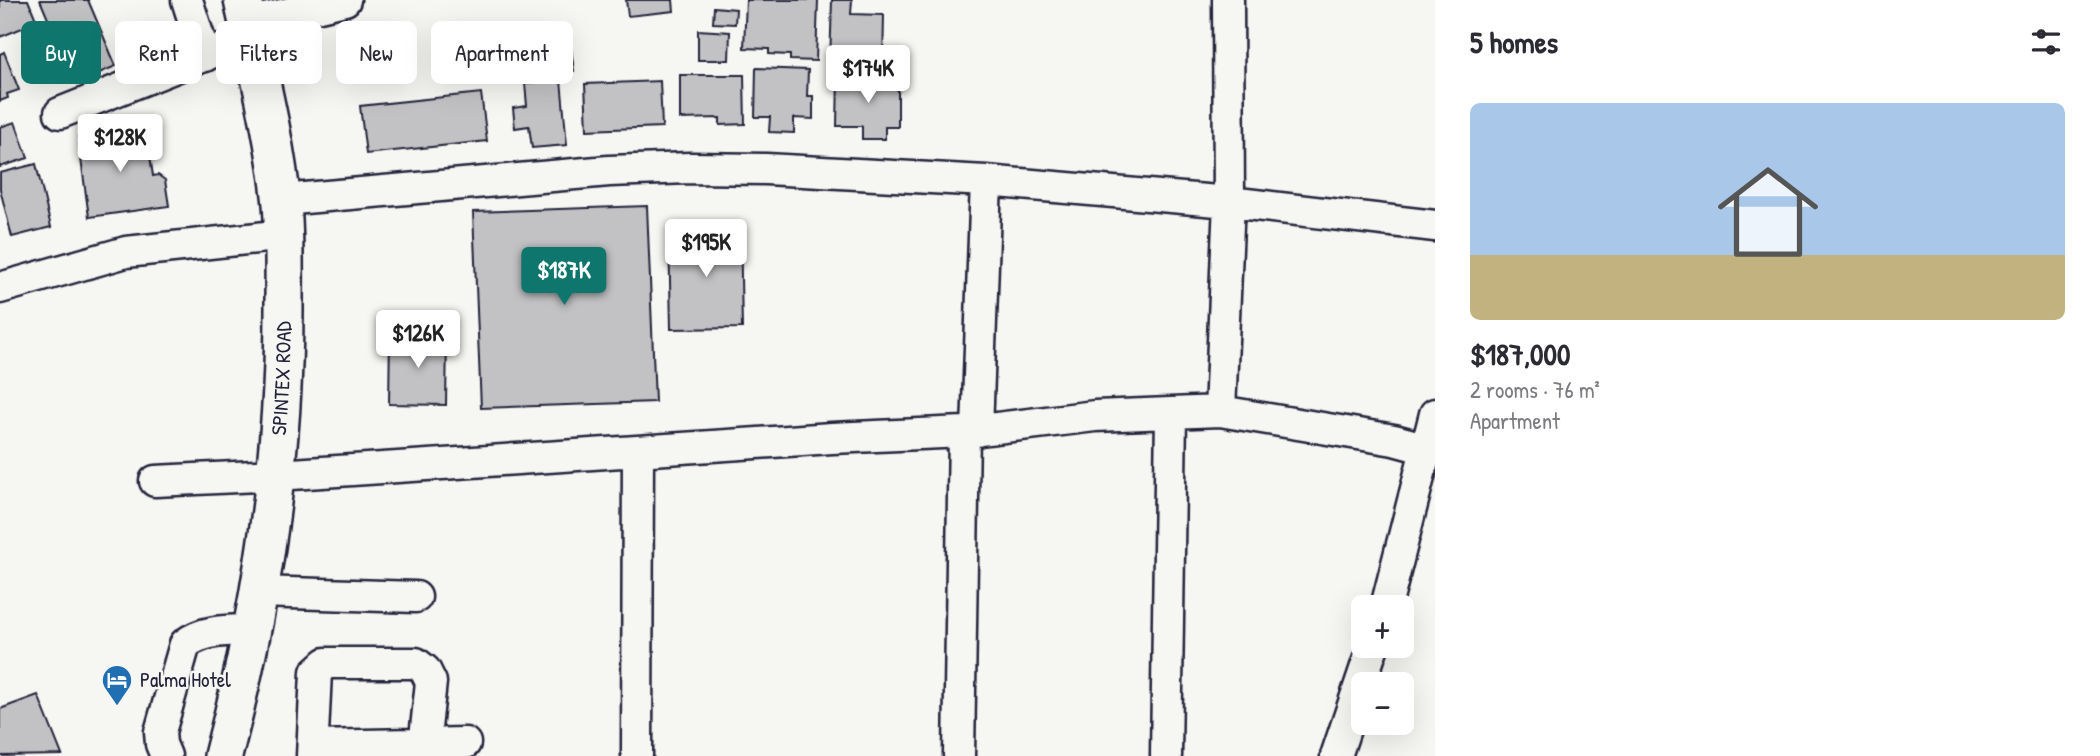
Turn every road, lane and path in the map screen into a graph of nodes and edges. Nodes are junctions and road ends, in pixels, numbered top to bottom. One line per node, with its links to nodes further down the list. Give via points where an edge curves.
1 (187, 0): 5 (street)
2 (345, 0): 4 (street)
3 (1228, 0): 8 (street)
4 (247, 20): 5 (street); 9 (main road, SPINTEX ROAD, via 272,137)
5 (205, 56): 6 (street)
6 (61, 113)
7 (986, 181): 8 (street); 9 (street, via 766,169 609,172); 15 (street)
8 (1229, 202): 10 (street); 12 (street)
9 (283, 218): 11 (street, via 126,252); 18 (main road, SPINTEX ROAD, via 284,356)
10 (1435, 226)
11 (0, 288)
12 (1220, 411): 13 (street); 16 (street)
13 (1171, 414): 15 (street, via 1095,416); 32 (street)
14 (1435, 414): 16 (street)
15 (970, 432): 17 (street); 31 (street)
16 (1430, 450): 21 (street)
17 (638, 451): 18 (street); 30 (street)
18 (277, 475): 19 (street); 20 (main road, SPINTEX ROAD)
19 (155, 481)
20 (258, 592): 22 (street); 23 (main road, SPINTEX ROAD)
21 (1388, 595)
22 (416, 597)
23 (253, 630): 28 (street, via 208,632 185,644 160,732); 29 (main road, SPINTEX ROAD)
24 (1369, 658): 33 (street)
25 (465, 743): 26 (street)
26 (423, 750): 27 (street); 27 (street, via 430,682 425,670 416,663 340,662 326,663 316,672)
27 (313, 751)
28 (166, 756)
29 (223, 756)
30 (637, 756)
31 (959, 756)
32 (1167, 756)
33 (1336, 756)

